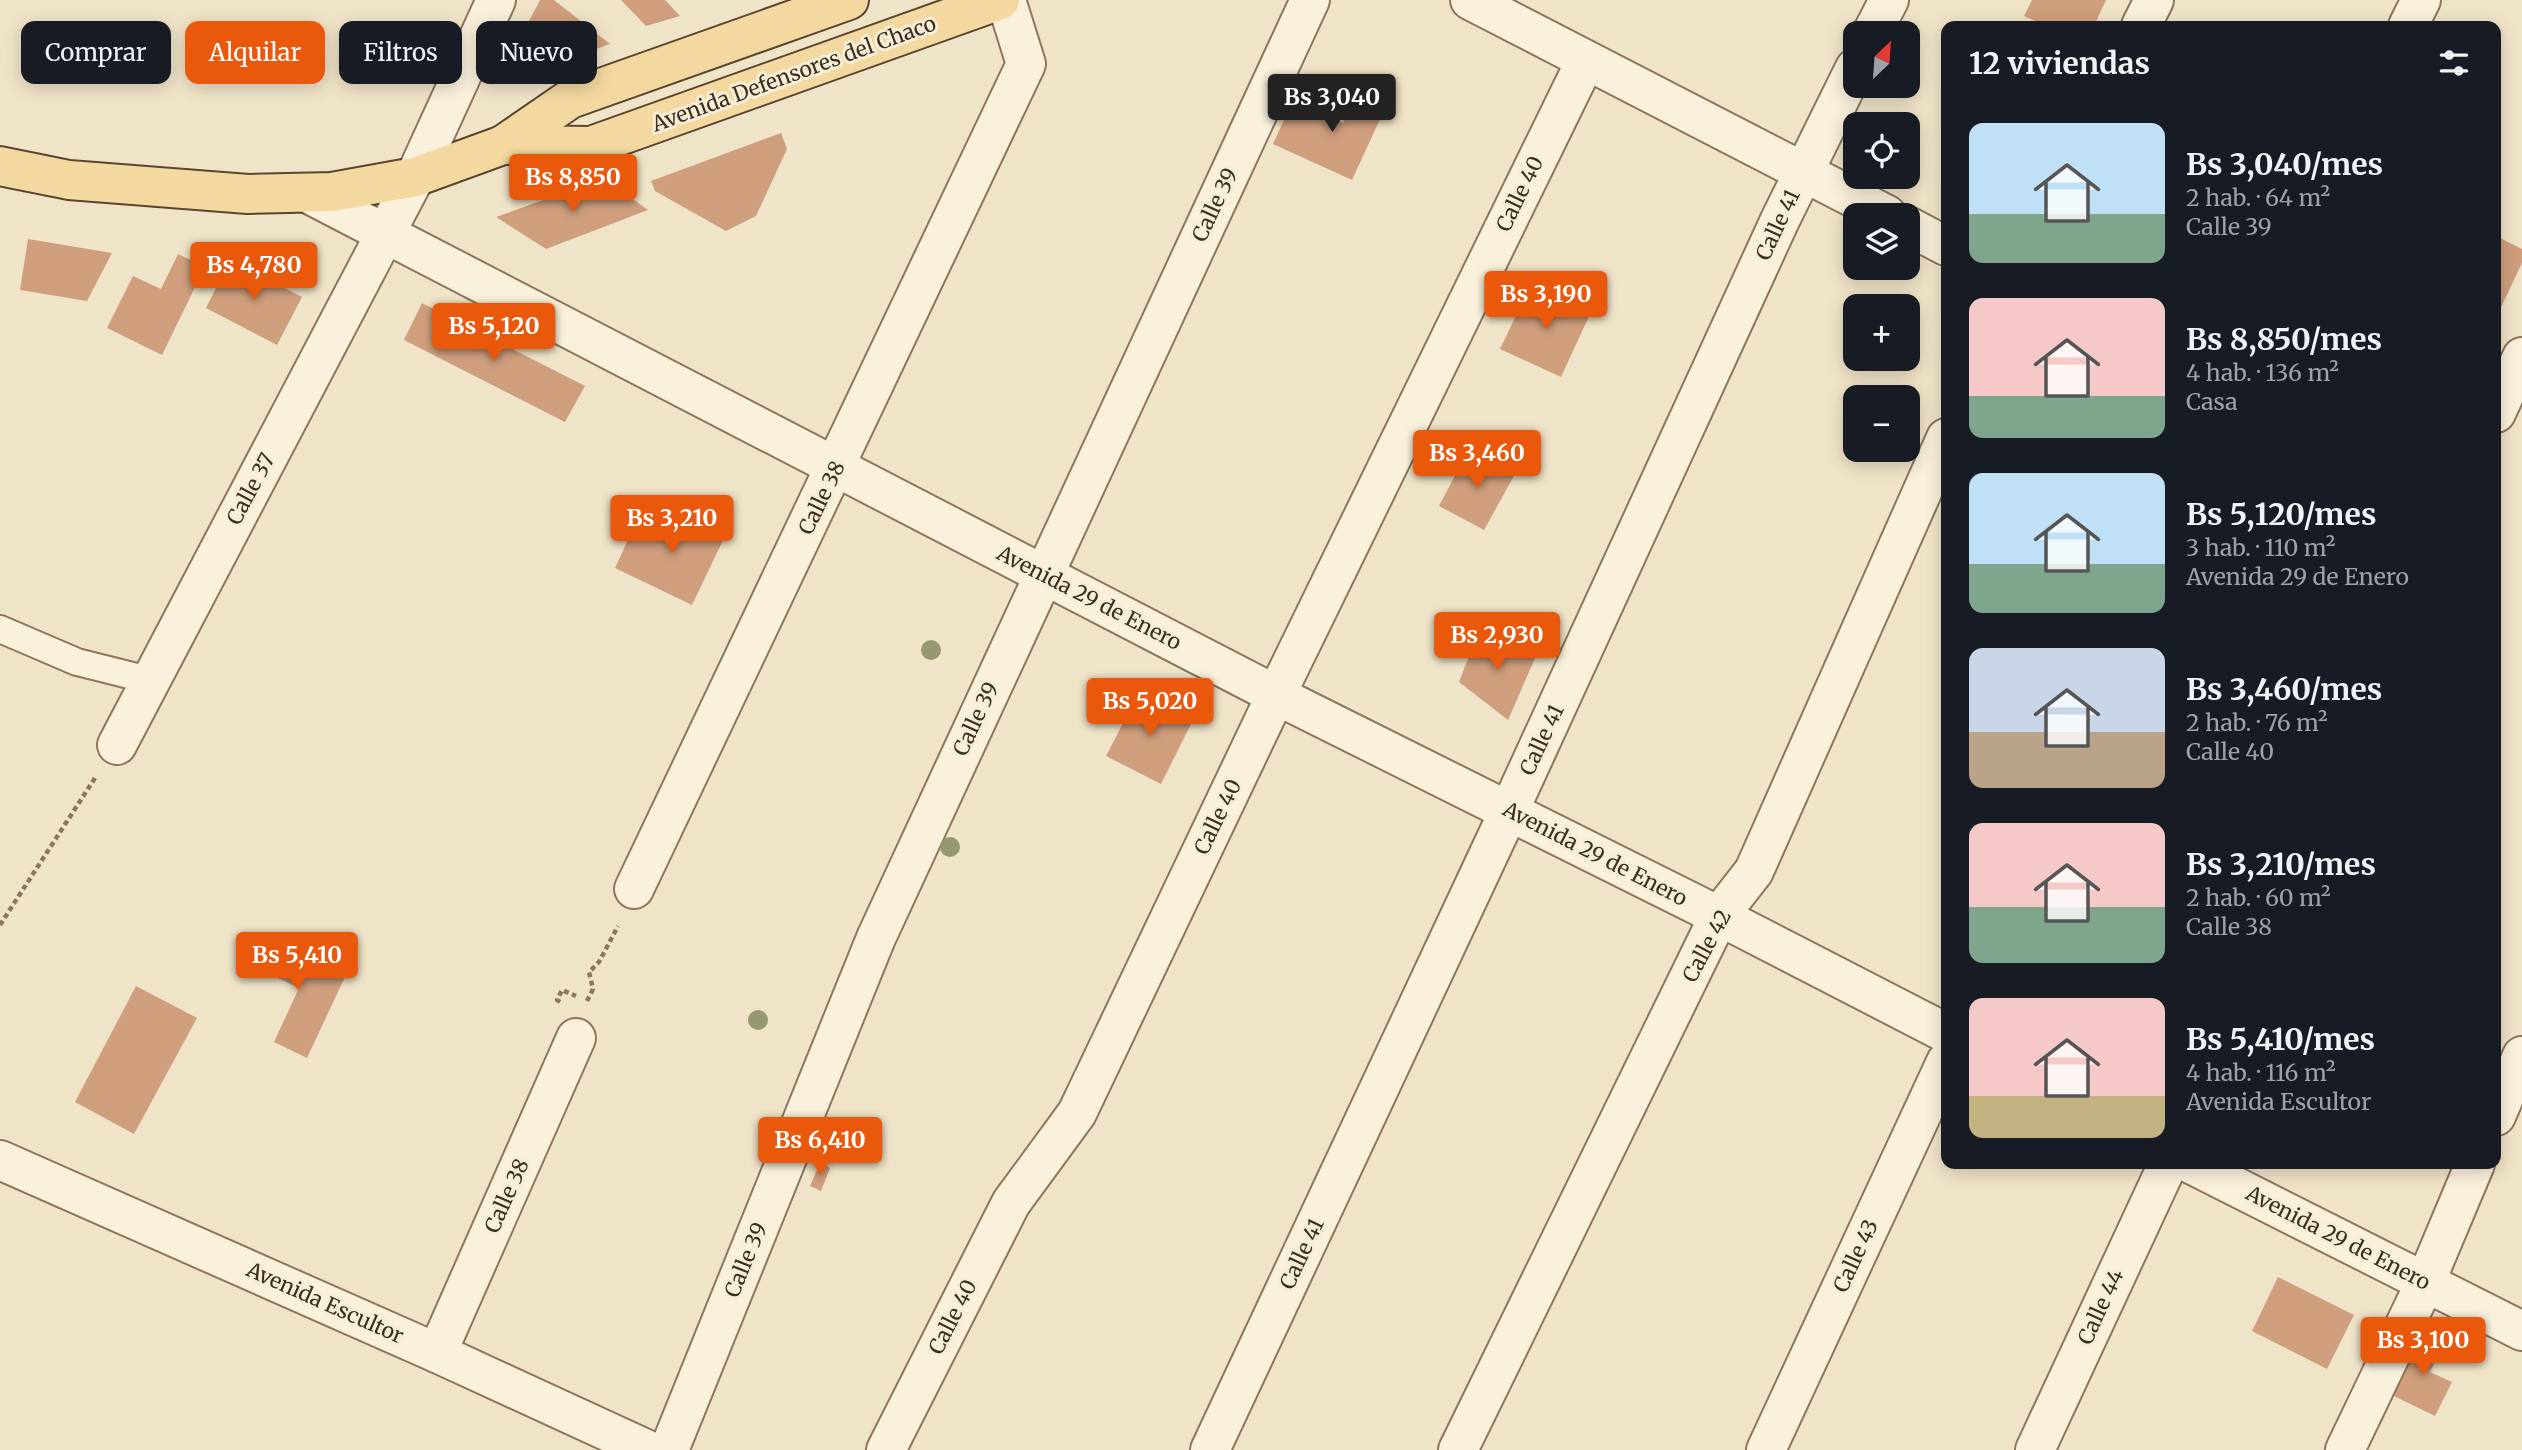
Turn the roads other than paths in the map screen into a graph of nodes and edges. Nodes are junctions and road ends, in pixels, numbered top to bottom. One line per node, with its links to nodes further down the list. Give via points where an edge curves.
1 (496, 0): 18 (street)
2 (849, 0): 15 (main road, via 570,99)
3 (1000, 0): 15 (main road, Avenida Defensores del Chaco, via 591,146)
4 (1006, 0): 27 (street, Calle 38, via 1026,64)
5 (1310, 0): 28 (street, Calle 39)
6 (1470, 0): 13 (street)
7 (1889, 0): 10 (street)
8 (2154, 0): 11 (street)
9 (2421, 0): 12 (street)
10 (1878, 21)
11 (2144, 21)
12 (2410, 21)
13 (1586, 60): 17 (street); 31 (street, Calle 40)
14 (1843, 92): 17 (street, Calle 41)
15 (503, 145): 18 (main road)
16 (0, 166): 19 (main road, via 69,180 157,189)
17 (1803, 171): 20 (street); 33 (street, Calle 41)
18 (415, 177): 19 (main road); 22 (street, Calle 37)
19 (309, 194): 22 (street, Avenida 29 de Enero)
20 (1864, 203)
21 (1920, 232): 23 (street)
22 (386, 233): 27 (street, Avenida 29 de Enero); 30 (street, Calle 37)
23 (1941, 243)
24 (2522, 357): 25 (street)
25 (2501, 402)
26 (1941, 449): 35 (street, Calle 42, via 1754,871)
27 (836, 468): 28 (street, Avenida 29 de Enero); 34 (street, Calle 38)
28 (1043, 573): 31 (street, Avenida 29 de Enero); 49 (street, Calle 39, via 876,938)
29 (0, 629): 30 (lane, via 77,662)
30 (149, 680): 32 (street, Calle 37)
31 (1276, 695): 33 (street, Avenida 29 de Enero); 50 (street, Calle 40, via 1077,1113 1011,1203)
32 (117, 745)
33 (1509, 811): 35 (street, Avenida 29 de Enero); 51 (street, Calle 41)
34 (634, 889)
35 (1719, 916): 36 (street, Avenida 29 de Enero); 52 (street, Calle 42)
36 (1941, 1030)
37 (576, 1038): 47 (street, Calle 38)
38 (2522, 1056): 40 (street)
39 (1941, 1073): 53 (street, Calle 43)
40 (2501, 1104)
41 (0, 1160): 47 (street, Avenida Escultor)
42 (2166, 1169): 54 (street, Calle 44)
43 (2201, 1169): 45 (street, Avenida 29 de Enero)
44 (2472, 1169): 45 (street)
45 (2425, 1283): 46 (street, Avenida 29 de Enero); 55 (street)
46 (2522, 1331)
47 (437, 1353): 48 (street, Avenida Escultor)
48 (648, 1450)
49 (670, 1450)
50 (886, 1450)
51 (1210, 1450)
52 (1458, 1450)
53 (1766, 1450)
54 (2035, 1450)
55 (2345, 1450)

